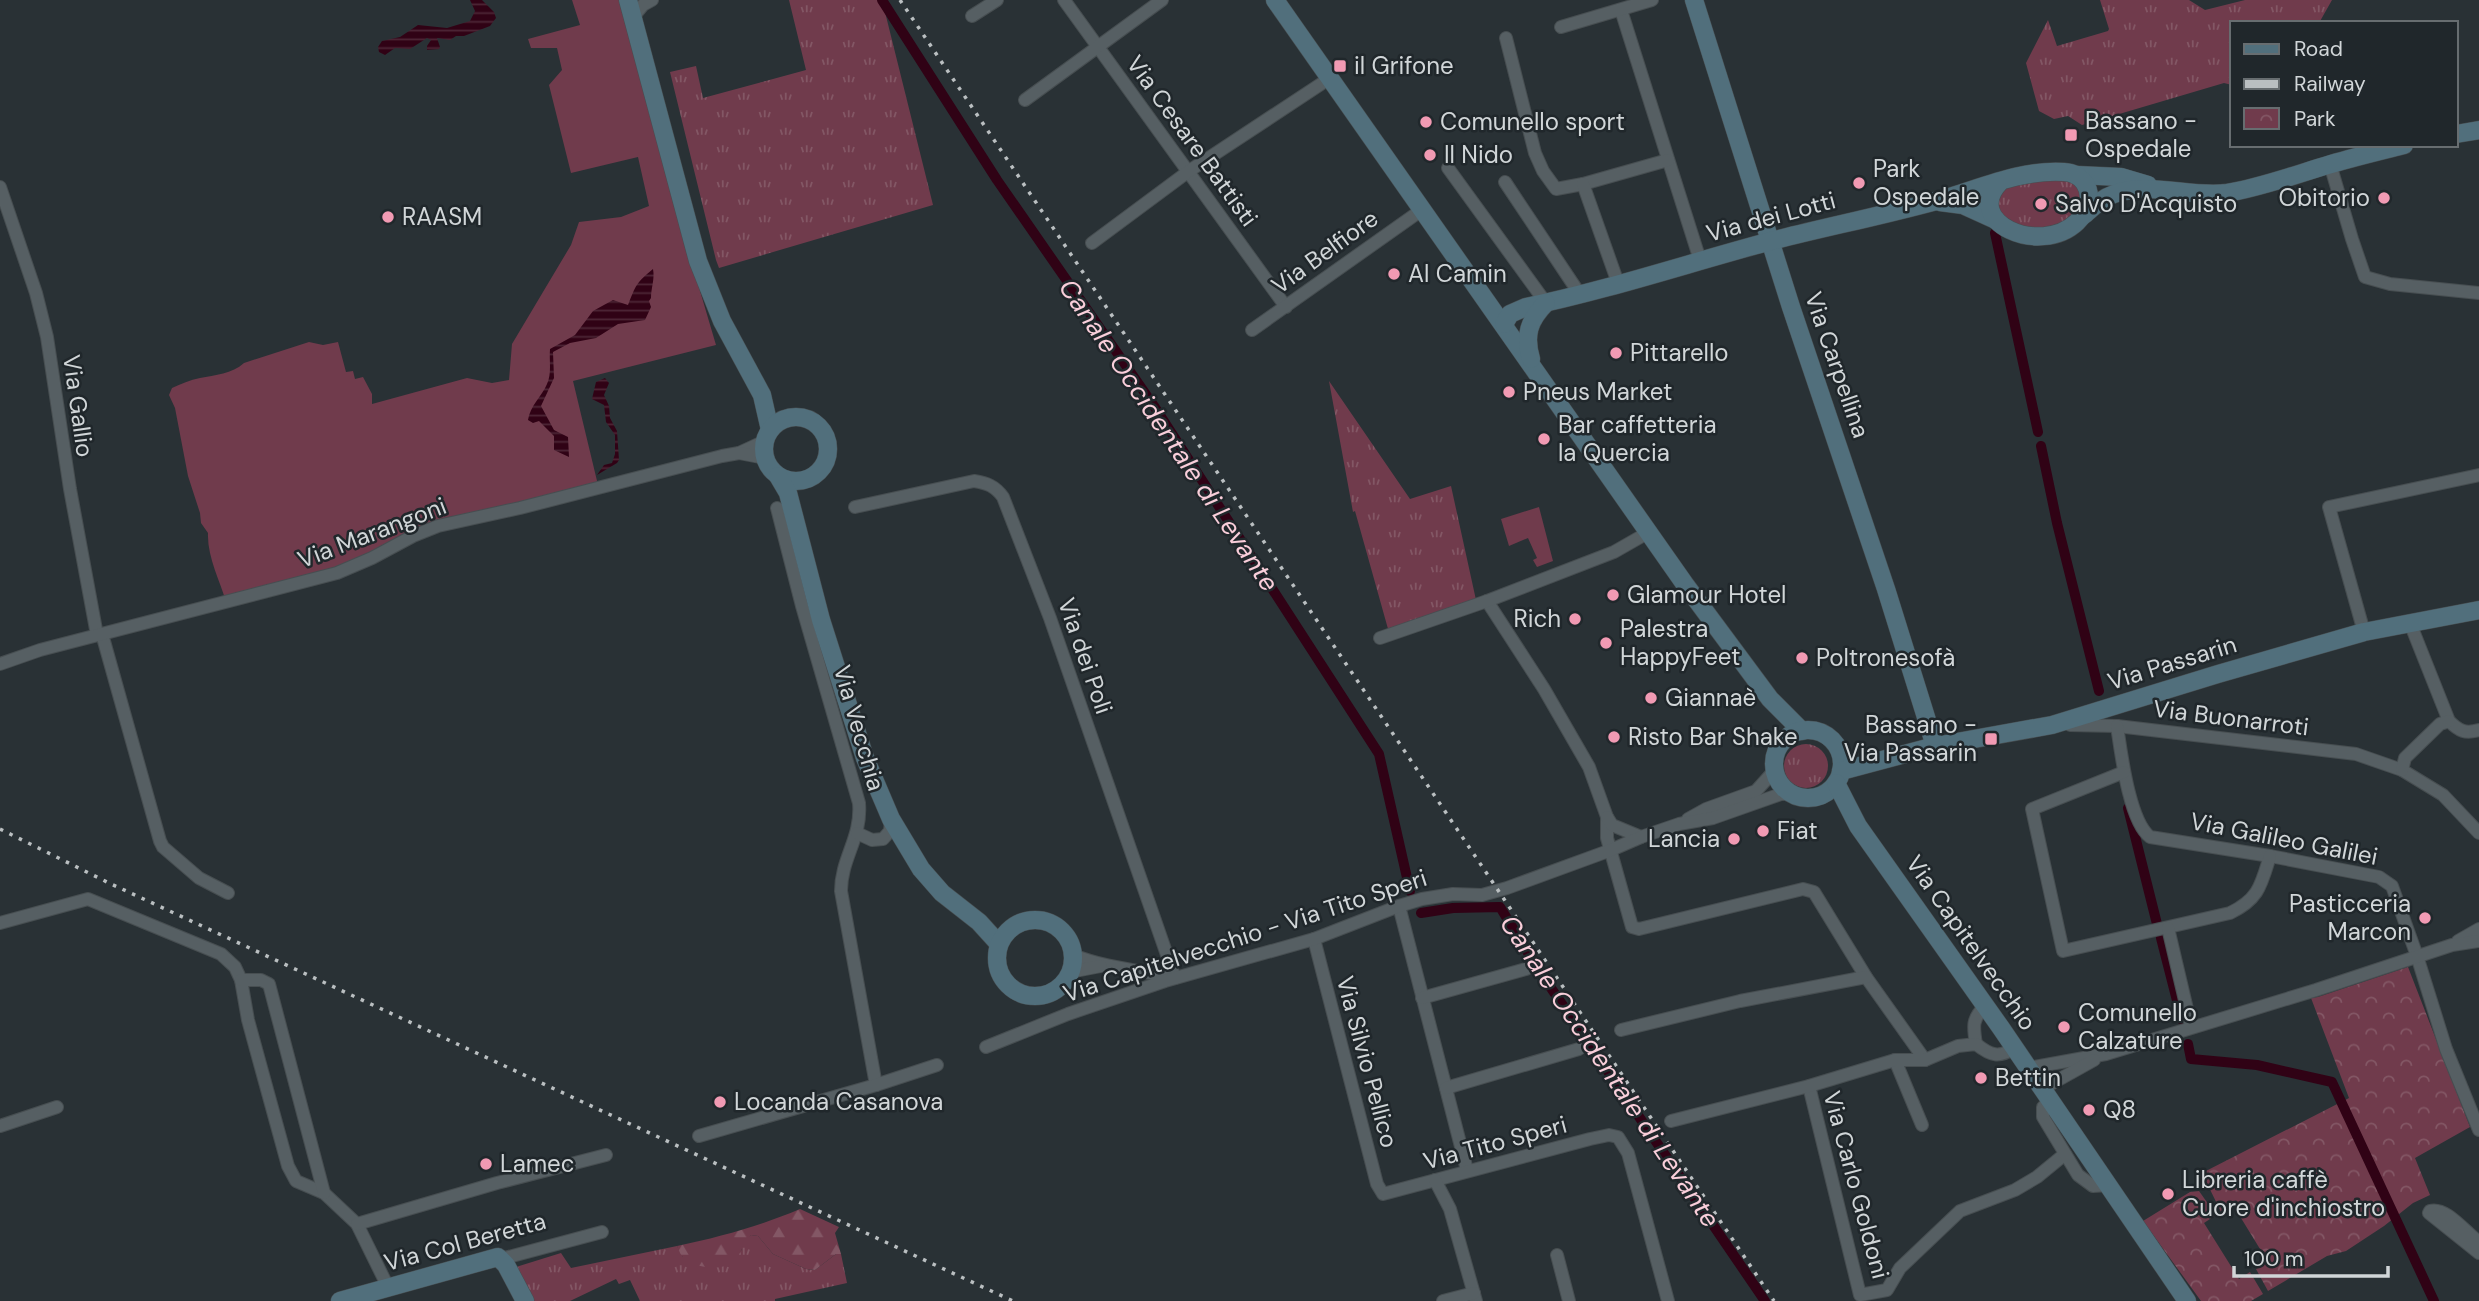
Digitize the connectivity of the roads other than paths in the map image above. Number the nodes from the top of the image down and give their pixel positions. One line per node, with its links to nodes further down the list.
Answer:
1 (652, 0): 8 (street)
2 (997, 0): 10 (street)
3 (1064, 0): 13 (street, Via Cesare Battisti)
4 (1162, 0): 13 (street)
5 (1275, 0): 14 (main road)
6 (1652, 0): 9 (street)
7 (1694, 0): 33 (main road, Via Carpellina)
8 (631, 8): 45 (main road)
9 (1621, 10): 11 (street); 19 (street)
10 (972, 16)
11 (1561, 27)
12 (1506, 38): 26 (street)
13 (1098, 47): 15 (street); 22 (street, Via Cesare Battisti)
14 (1330, 78): 22 (street); 30 (main road)
15 (1025, 100)
16 (2479, 130): 17 (main road)
17 (2458, 134)
18 (2396, 147): 20 (main road, Via dei Lotti)
19 (1668, 160): 26 (street); 35 (street)
20 (2330, 164): 28 (main road, Via dei Lotti); 38 (street)
21 (1448, 168): 41 (street)
22 (1189, 171): 34 (street); 40 (street, Via Cesare Battisti)
23 (2077, 175): 24 (main road, Via dei Lotti); 28 (main road, Via dei Lotti); 31 (main road)
24 (2001, 181): 29 (main road, Via dei Lotti); 32 (main road)
25 (1504, 182): 37 (street)
26 (1583, 184): 36 (street)
27 (0, 187): 58 (street, Via Gallio)
28 (2158, 189): 31 (main road, Via dei Lotti)
29 (1936, 201): 32 (main road, Via dei Lotti); 33 (main road, Via dei Lotti)
30 (1423, 209): 39 (main road); 40 (street, Via Belfiore)
31 (2084, 215): 32 (main road, Via dei Lotti)
32 (1996, 220)
33 (1770, 241): 35 (main road, Via dei Lotti); 69 (main road, Via Carpellina)
34 (1091, 243)
35 (1700, 260): 36 (main road, Via dei Lotti)
36 (1618, 283): 37 (main road, Via dei Lotti)
37 (1579, 293): 41 (main road, Via dei Lotti)
38 (2479, 293)
39 (1483, 296): 41 (main road, Via dei Lotti); 42 (main road)
40 (1286, 307): 43 (street, Via Belfiore)
41 (1536, 307): 42 (main road, Via dei Lotti); 44 (main road)
42 (1504, 324): 44 (main road)
43 (1252, 330)
44 (1534, 369): 53 (main road)
45 (762, 395): 46 (main road); 47 (main road)
46 (793, 417): 47 (main road); 50 (main road)
47 (766, 443): 48 (main road); 58 (street, Via Marangoni)
48 (778, 475): 50 (main road); 51 (main road)
49 (2479, 475): 57 (street)
50 (808, 478): 51 (main road)
51 (784, 505): 78 (main road); 81 (street, Via Vecchia)
52 (855, 507): 101 (street, Via dei Poli)
53 (1649, 532): 54 (street); 61 (main road)
54 (1487, 601): 59 (street); 77 (street)
55 (2479, 610): 56 (main road, Via Passarin)
56 (2410, 623): 57 (main road, Via Passarin); 62 (street)
57 (2364, 632): 63 (main road, Via Passarin)
58 (100, 635): 60 (street, Via Marangoni); 88 (street)
59 (1380, 638)
60 (0, 664)
61 (1770, 699): 66 (main road); 67 (main road)
62 (2449, 721): 65 (street); 71 (street)
63 (2052, 725): 64 (street, Via Buonarroti); 69 (main road, Via Passarin)
64 (2117, 726): 71 (street, Via Buonarroti); 73 (street, Via Galileo Galilei)
65 (2479, 730)
66 (1802, 731): 67 (main road); 68 (main road)
67 (1783, 741): 72 (main road)
68 (1837, 746): 70 (main road); 74 (main road, Via Capitelvecchio)
69 (1935, 746): 70 (main road, Via Passarin)
70 (1880, 761): 74 (main road, Via Passarin)
71 (2402, 770): 82 (street, Via Buonarroti)
72 (1774, 771): 75 (main road); 79 (street)
73 (2124, 772): 87 (street, Via Galileo Galilei); 91 (street)
74 (1839, 777): 76 (main road); 80 (main road, Via Capitelvecchio)
75 (1791, 794): 76 (main road); 79 (street)
76 (1820, 796): 80 (main road, Via Capitelvecchio)
77 (1607, 817): 83 (street); 86 (street)
78 (891, 819): 84 (street); 85 (main road)
79 (1679, 824): 83 (street, Via Capitelvecchio - Via Tito Speri)
80 (1858, 826): 104 (main road, Via Capitelvecchio)
81 (857, 833): 84 (street); 116 (street, Via Vecchia)
82 (2479, 833)
83 (1641, 837): 86 (street, Via Capitelvecchio - Via Tito Speri)
84 (883, 839): 85 (street)
85 (908, 848): 93 (main road)
86 (1611, 850): 89 (street, Via Capitelvecchio - Via Tito Speri); 100 (street)
87 (2270, 856): 91 (street); 97 (street, Via Galileo Galilei)
88 (228, 893)
89 (1399, 906): 94 (street, Via Capitelvecchio - Via Tito Speri); 103 (street)
90 (0, 923): 102 (street)
91 (2168, 928): 105 (street)
92 (2479, 929): 96 (street)
93 (1004, 937): 98 (main road); 98 (main road)
94 (1314, 939): 101 (street, Via Capitelvecchio - Via Tito Speri); 132 (street, Via Silvio Pellico)
95 (2479, 941): 96 (street)
96 (2452, 945): 97 (street)
97 (2417, 956): 105 (street); 124 (street, Via Galileo Galilei)
98 (1072, 964): 101 (street)
99 (1526, 969): 103 (street)
100 (1866, 977): 106 (street); 113 (street)
101 (1175, 978): 108 (street, Via Capitelvecchio - Via Tito Speri)
102 (241, 980): 131 (street); 131 (street)
103 (1422, 998): 118 (street)
104 (1985, 1006): 107 (street); 109 (main road, Via Capitelvecchio)
105 (2191, 1026): 111 (street)
106 (1621, 1030)
107 (1976, 1044): 109 (street); 113 (street)
108 (986, 1047)
109 (2015, 1048): 115 (main road, Via Capitelvecchio)
110 (1579, 1049): 118 (street)
111 (2106, 1054): 115 (street); 119 (street)
112 (1895, 1060): 113 (street); 117 (street); 122 (street)
113 (1925, 1060)
114 (937, 1065): 116 (street)
115 (2028, 1068): 119 (main road, Via Capitelvecchio)
116 (876, 1085): 125 (street)
117 (1808, 1086): 121 (street); 126 (street, Via Carlo Goldoni)
118 (1446, 1088): 128 (street)
119 (2046, 1095): 126 (street); 130 (main road, Via Capitelvecchio)
120 (57, 1107): 123 (street)
121 (1671, 1121)
122 (1922, 1125)
123 (0, 1126)
124 (2479, 1130)
125 (699, 1136)
126 (2066, 1154): 130 (street)
127 (606, 1155): 133 (street)
128 (1467, 1170): 129 (street, Via Tito Speri); 145 (street, Via Tito Speri)
129 (1435, 1180): 132 (street, Via Tito Speri); 140 (street)
130 (2108, 1185): 146 (main road, Via Capitelvecchio)
131 (324, 1194): 133 (street)
132 (1383, 1194)
133 (357, 1224): 139 (street)
134 (602, 1232): 138 (street, Via Col Beretta)
135 (2479, 1242): 136 (street)
136 (2479, 1253)
137 (1557, 1255): 144 (street)
138 (501, 1259): 139 (main road, Via Col Beretta); 142 (main road)
139 (388, 1287): 141 (main road, Via Col Beretta)
140 (1475, 1297): 143 (street)
141 (340, 1301)
142 (525, 1301)
143 (1443, 1301)
144 (1569, 1301)
145 (1668, 1301)
146 (2187, 1301)

